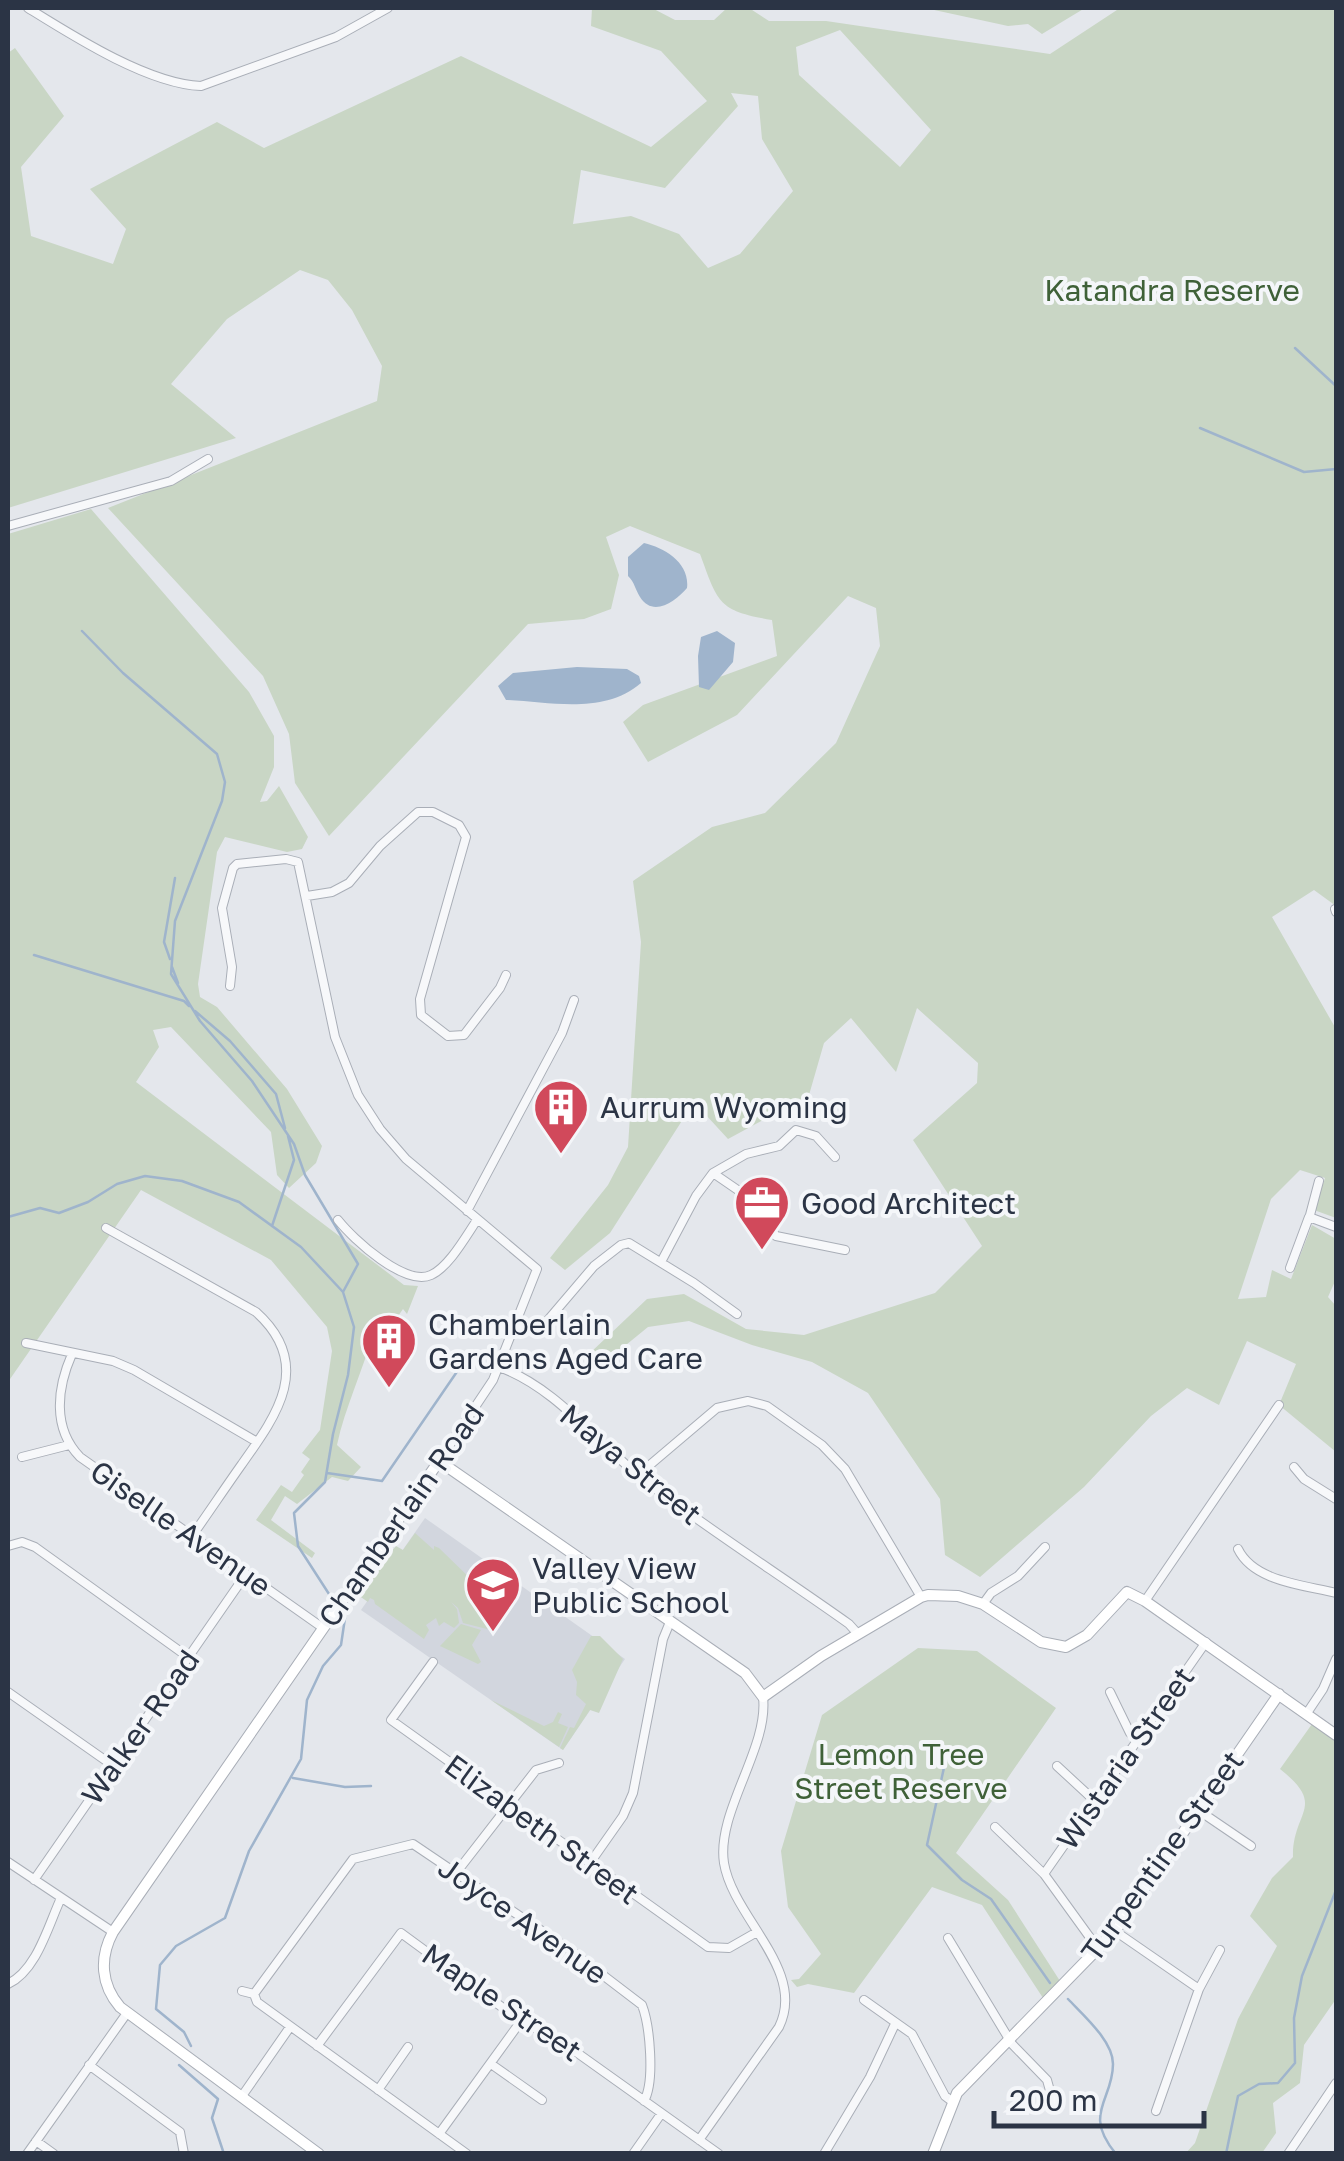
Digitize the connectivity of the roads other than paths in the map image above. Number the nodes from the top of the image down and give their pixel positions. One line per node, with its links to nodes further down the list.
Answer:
1 (28, 8): 2 (street)
2 (388, 8)
3 (208, 460): 4 (street)
4 (8, 526)
5 (307, 896): 6 (street); 7 (street, Chamberlain Road); 12 (street, Chamberlain Road)
6 (506, 975)
7 (230, 986)
8 (574, 1000): 12 (street)
9 (835, 1157): 10 (street)
10 (713, 1174): 18 (street); 19 (street)
11 (1319, 1181): 13 (street)
12 (467, 1211): 15 (street, Chamberlain Road)
13 (1310, 1215): 16 (street); 20 (street)
14 (338, 1220): 15 (street)
15 (478, 1220): 22 (street, Chamberlain Road)
16 (1336, 1227)
17 (106, 1228): 27 (street)
18 (845, 1250)
19 (662, 1262): 21 (street); 22 (street)
20 (1290, 1268)
21 (736, 1314)
22 (514, 1325): 25 (street, Chamberlain Road)
23 (26, 1343): 24 (street)
24 (72, 1354): 27 (street); 28 (street, Giselle Avenue)
25 (498, 1367): 30 (street, Chamberlain Road); 32 (street, Maya Street)
26 (1278, 1405): 41 (street)
27 (257, 1442): 34 (street)
28 (69, 1445): 29 (street); 34 (street, Giselle Avenue)
29 (22, 1458)
30 (438, 1461): 43 (street); 44 (street, Chamberlain Road)
31 (1294, 1467): 33 (street)
32 (638, 1475): 40 (street); 45 (street, Maya Street)
33 (1336, 1499)
34 (192, 1536): 38 (street, Giselle Avenue)
35 (8, 1546): 47 (street)
36 (1045, 1547): 42 (street)
37 (1238, 1549): 39 (street)
38 (246, 1574): 44 (street, Giselle Avenue); 47 (street, Walker Road)
39 (1336, 1592)
40 (921, 1597): 42 (street); 45 (street)
41 (1145, 1600): 42 (street); 46 (street)
42 (983, 1604)
43 (670, 1622): 53 (street); 66 (street)
44 (323, 1628): 72 (street, Chamberlain Road)
45 (858, 1634): 53 (street)
46 (1206, 1642): 52 (street); 56 (street, Wistaria Street)
47 (188, 1657): 58 (street, Walker Road)
48 (1336, 1660): 54 (street)
49 (433, 1662): 61 (street, Elizabeth Street)
50 (8, 1692): 58 (street)
51 (1110, 1692): 56 (street)
52 (1279, 1694): 54 (street); 62 (street, Turpentine Street)
53 (763, 1697): 73 (street)
54 (1306, 1713): 55 (street)
55 (1336, 1734)
56 (1138, 1740): 60 (street, Wistaria Street)
57 (559, 1762): 61 (street)
58 (112, 1765): 69 (street, Walker Road)
59 (1057, 1766): 60 (street)
60 (1096, 1802): 68 (street, Wistaria Street)
61 (508, 1804): 66 (street, Elizabeth Street); 67 (street)
62 (1198, 1810): 64 (street); 71 (street, Turpentine Street)
63 (995, 1827): 68 (street)
64 (1251, 1846)
65 (8, 1862): 69 (street)
66 (590, 1863): 73 (street, Elizabeth Street)
67 (456, 1873): 80 (street, Joyce Avenue); 95 (street, Joyce Avenue)
68 (1044, 1874): 75 (street)
69 (34, 1880): 70 (street)
70 (61, 1898): 72 (street); 77 (street)
71 (1115, 1931): 75 (street, Turpentine Street); 78 (street)
72 (113, 1932): 82 (street, Chamberlain Road)
73 (757, 1932): 101 (street)
74 (948, 1938): 86 (street)
75 (1098, 1950): 86 (street, Turpentine Street)
76 (1220, 1950): 78 (street)
77 (8, 1982)
78 (1199, 1989): 98 (street)
79 (242, 1992): 80 (street)
80 (254, 1994): 85 (street)
81 (864, 2000): 84 (street)
82 (126, 2012): 90 (street); 93 (street)
83 (521, 2021): 87 (street, Maple Street); 89 (street); 95 (street, Maple Street)
84 (895, 2024): 96 (street); 110 (street)
85 (290, 2027): 87 (street); 93 (street)
86 (1010, 2040): 96 (street, Turpentine Street); 97 (street)
87 (317, 2046): 92 (street)
88 (408, 2047): 92 (street)
89 (491, 2064): 94 (street); 100 (street)
90 (89, 2065): 102 (street); 105 (street)
91 (1336, 2083): 112 (street)
92 (378, 2090): 100 (street)
93 (242, 2096): 106 (street)
94 (542, 2100)
95 (644, 2101): 99 (street, Maple Street)
96 (953, 2102): 111 (street, Turpentine Street)
97 (1054, 2106)
98 (1156, 2111)
99 (661, 2114): 101 (street, Maple Street); 108 (street)
100 (439, 2134): 107 (street)
101 (699, 2140): 109 (street, Maple Street)
102 (36, 2141): 103 (street); 104 (street)
103 (28, 2154)
104 (54, 2154)
105 (184, 2154)
106 (318, 2154)
107 (467, 2154)
108 (633, 2154)
109 (719, 2154)
110 (824, 2154)
111 (933, 2154)
112 (1288, 2154)

